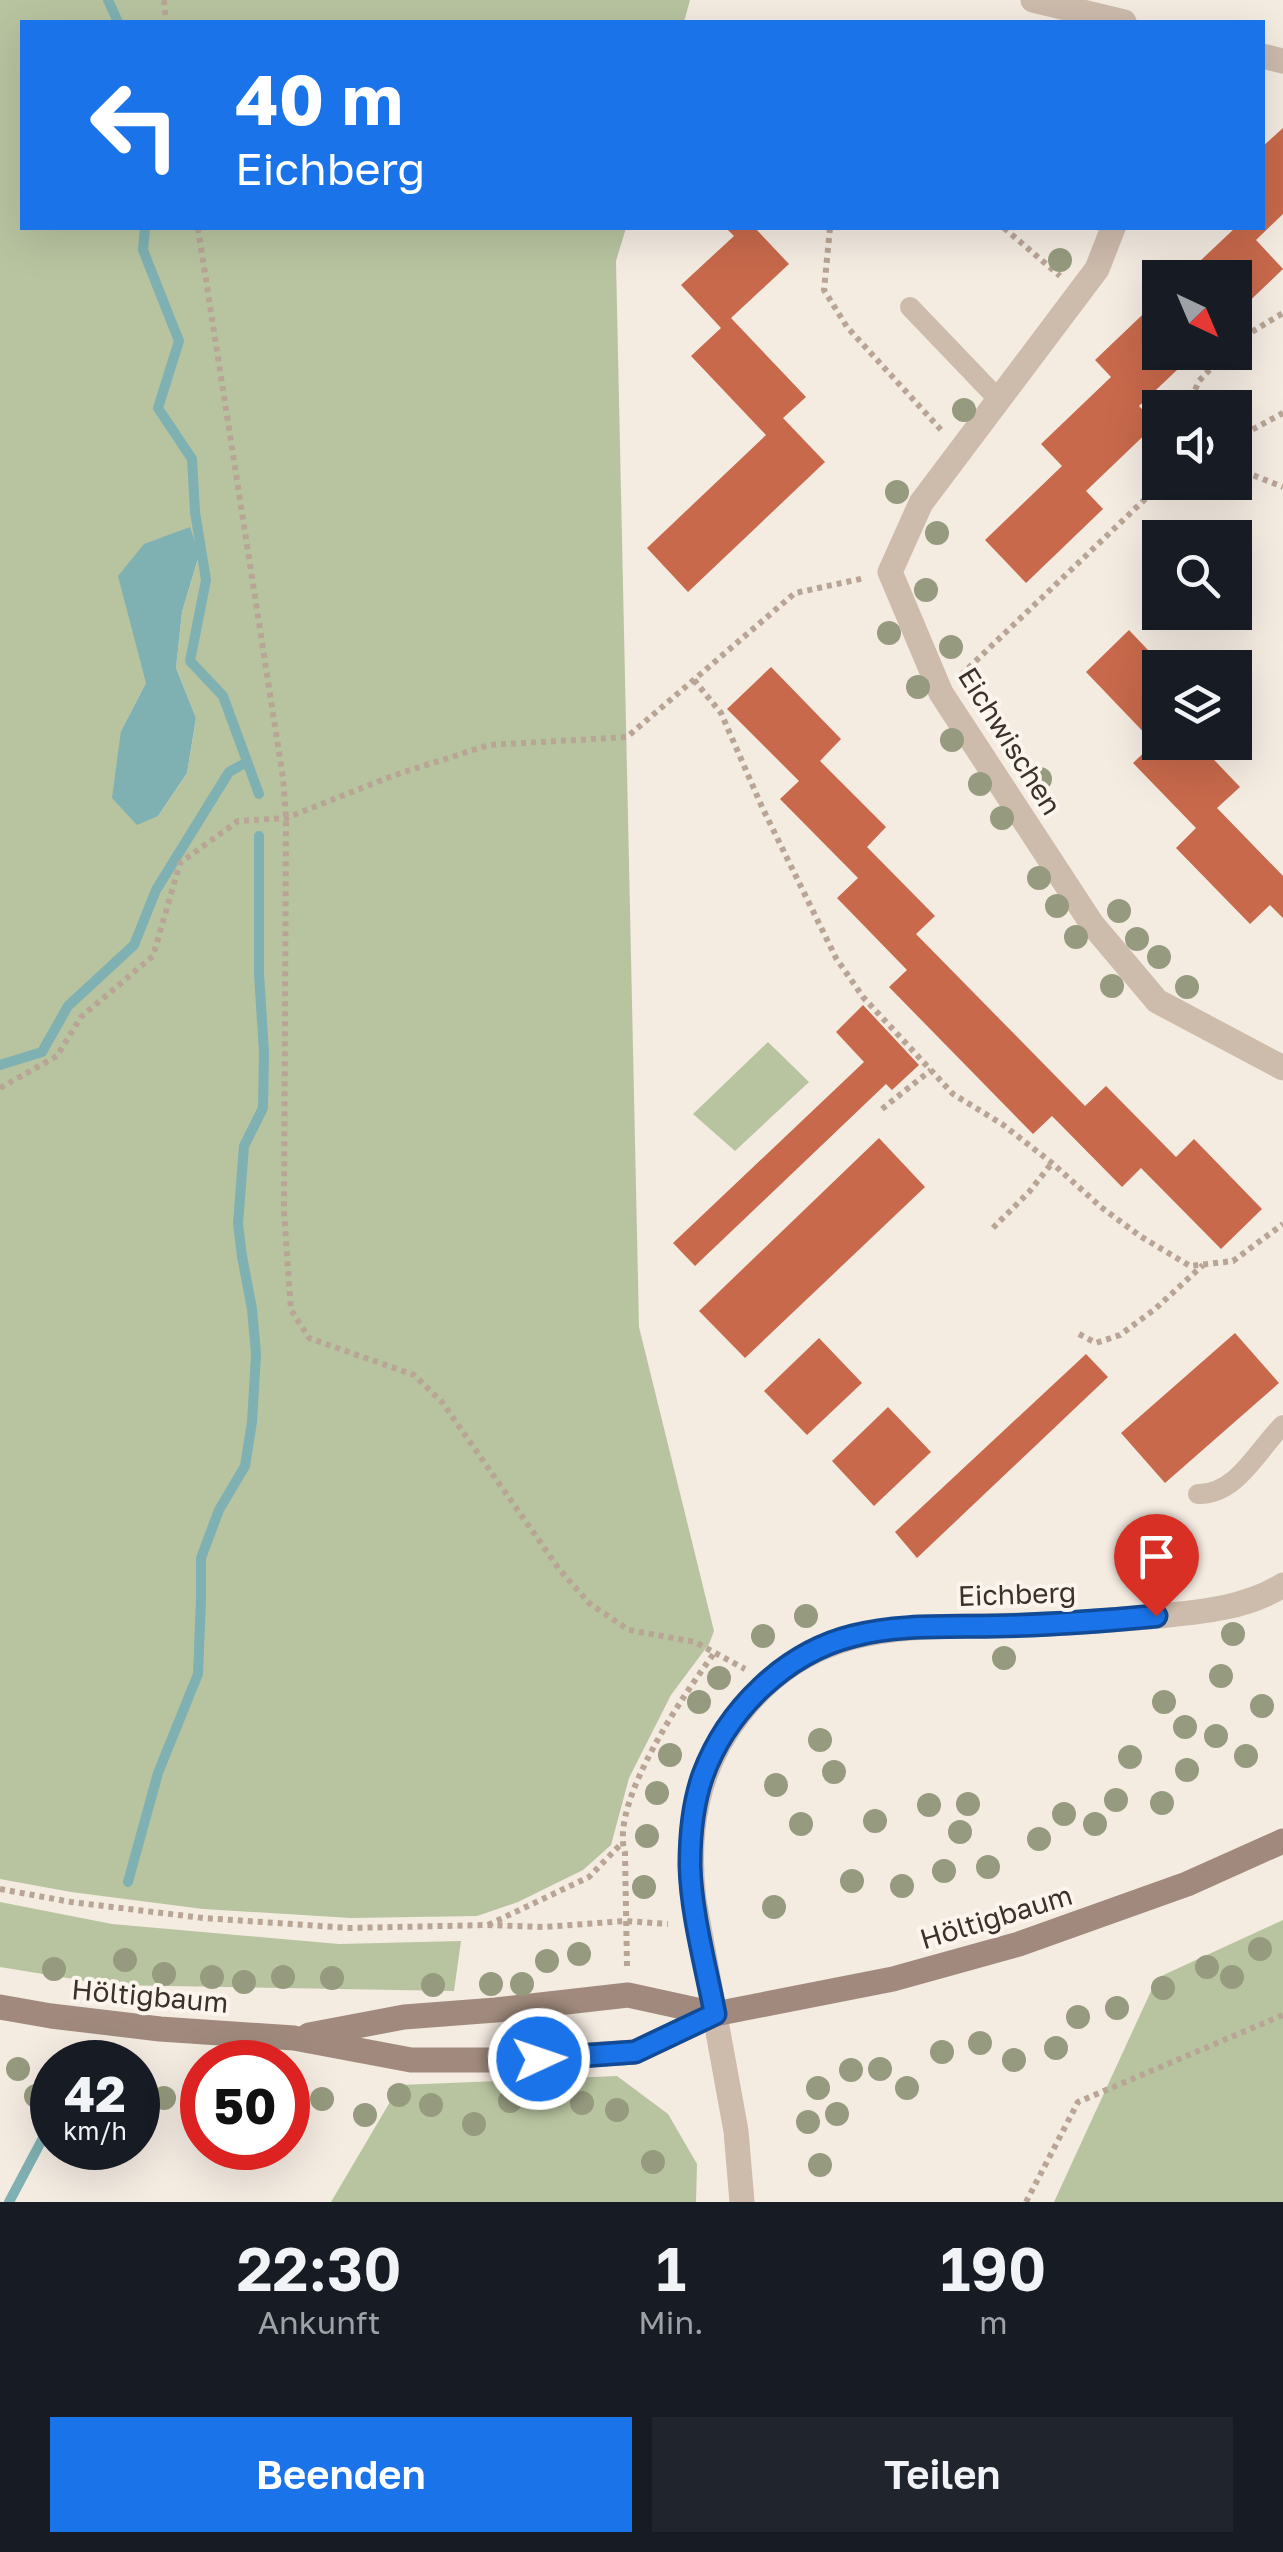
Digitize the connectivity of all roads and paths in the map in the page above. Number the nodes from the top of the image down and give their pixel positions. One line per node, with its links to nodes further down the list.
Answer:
1 (1032, 0): 2 (street)
2 (1116, 20)
3 (198, 230): 21 (path)
4 (830, 230): 14 (path)
5 (1006, 230): 7 (path)
6 (1112, 230): 7 (street)
7 (1080, 293): 11 (street)
8 (910, 307): 11 (lane)
9 (1283, 314): 10 (path)
10 (1252, 332)
11 (999, 400): 14 (street)
12 (1283, 413): 13 (path)
13 (1252, 430)
14 (960, 451): 18 (street)
15 (1252, 474): 16 (path)
16 (1283, 486)
17 (1144, 500): 20 (path)
18 (890, 572): 19 (path); 20 (street, Eichwischen)
19 (694, 680): 21 (path); 23 (path)
20 (941, 694): 22 (street, Eichwischen)
21 (286, 818): 24 (path); 35 (path)
22 (1283, 1068)
23 (931, 1070): 25 (path); 26 (path)
24 (0, 1088)
25 (882, 1109)
26 (1052, 1164): 28 (path); 29 (path)
27 (1283, 1224): 29 (path)
28 (993, 1228)
29 (1204, 1264): 30 (path)
30 (1079, 1334)
31 (1283, 1425): 32 (lane)
32 (1198, 1494)
33 (1283, 1585): 39 (street, Eichberg)
34 (1283, 1841): 42 (main road, Höltigbaum)
35 (622, 1843): 37 (path); 38 (path)
36 (0, 1889): 38 (path)
37 (626, 1921): 38 (path); 39 (path); 40 (path)
38 (488, 1925)
39 (699, 1928): 42 (street, Eichberg)
40 (628, 1995): 42 (main road, Höltigbaum); 44 (main road, Höltigbaum)
41 (0, 2007): 44 (main road, Höltigbaum)
42 (715, 2014): 44 (main road, Höltigbaum); 45 (street, Eichberg)
43 (1283, 2015): 46 (path)
44 (294, 2038)
45 (742, 2202)
46 (1026, 2202)

